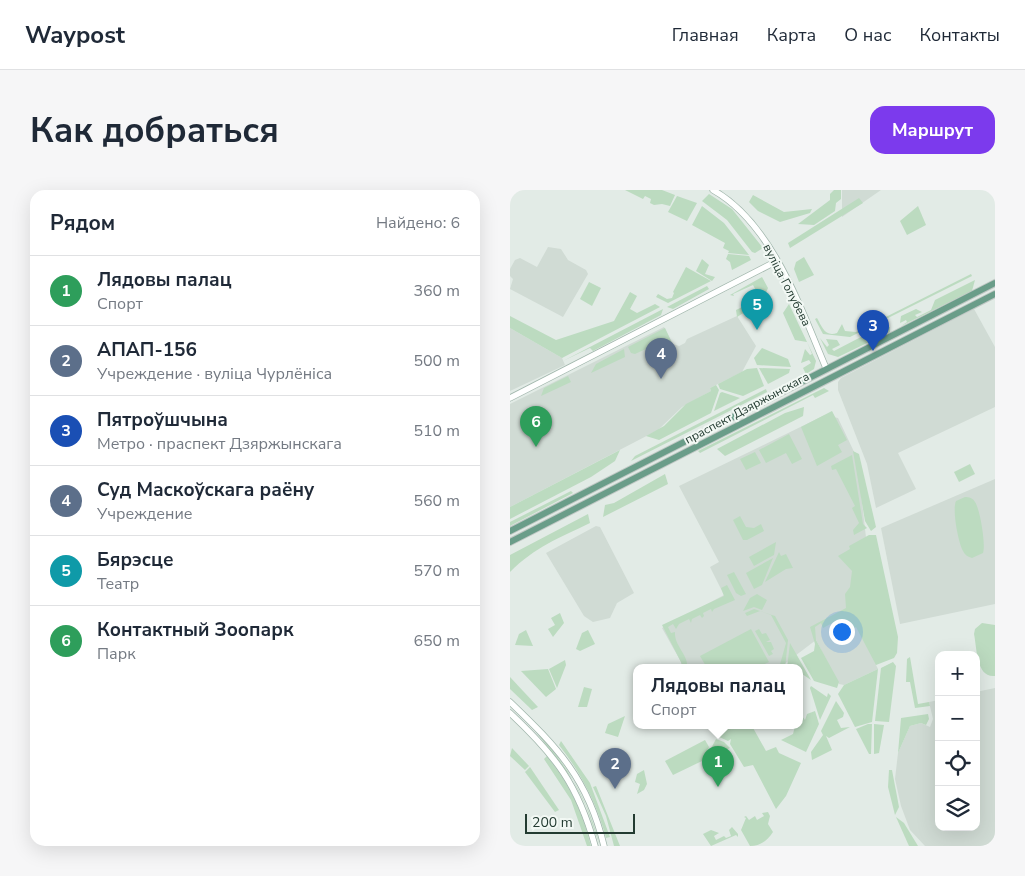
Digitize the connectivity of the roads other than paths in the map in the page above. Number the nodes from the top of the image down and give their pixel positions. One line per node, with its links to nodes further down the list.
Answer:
1 (713, 190): 2 (main road, вуліца Голубева)
2 (777, 261): 5 (main road, вуліца Голубева); 7 (main road)
3 (995, 283): 5 (main road, праспект Дзяржынскага)
4 (995, 294): 6 (main road, праспект Дзяржынскага)
5 (826, 368): 6 (main road); 8 (main road, праспект Дзяржынскага)
6 (830, 378): 9 (main road, праспект Дзяржынскага)
7 (510, 398)
8 (584, 493): 9 (main road); 10 (main road, праспект Дзяржынскага)
9 (589, 502): 11 (main road, праспект Дзяржынскага)
10 (510, 530)
11 (510, 542)
12 (510, 702): 15 (main road)
13 (510, 713): 14 (main road)
14 (596, 846)
15 (604, 846)

